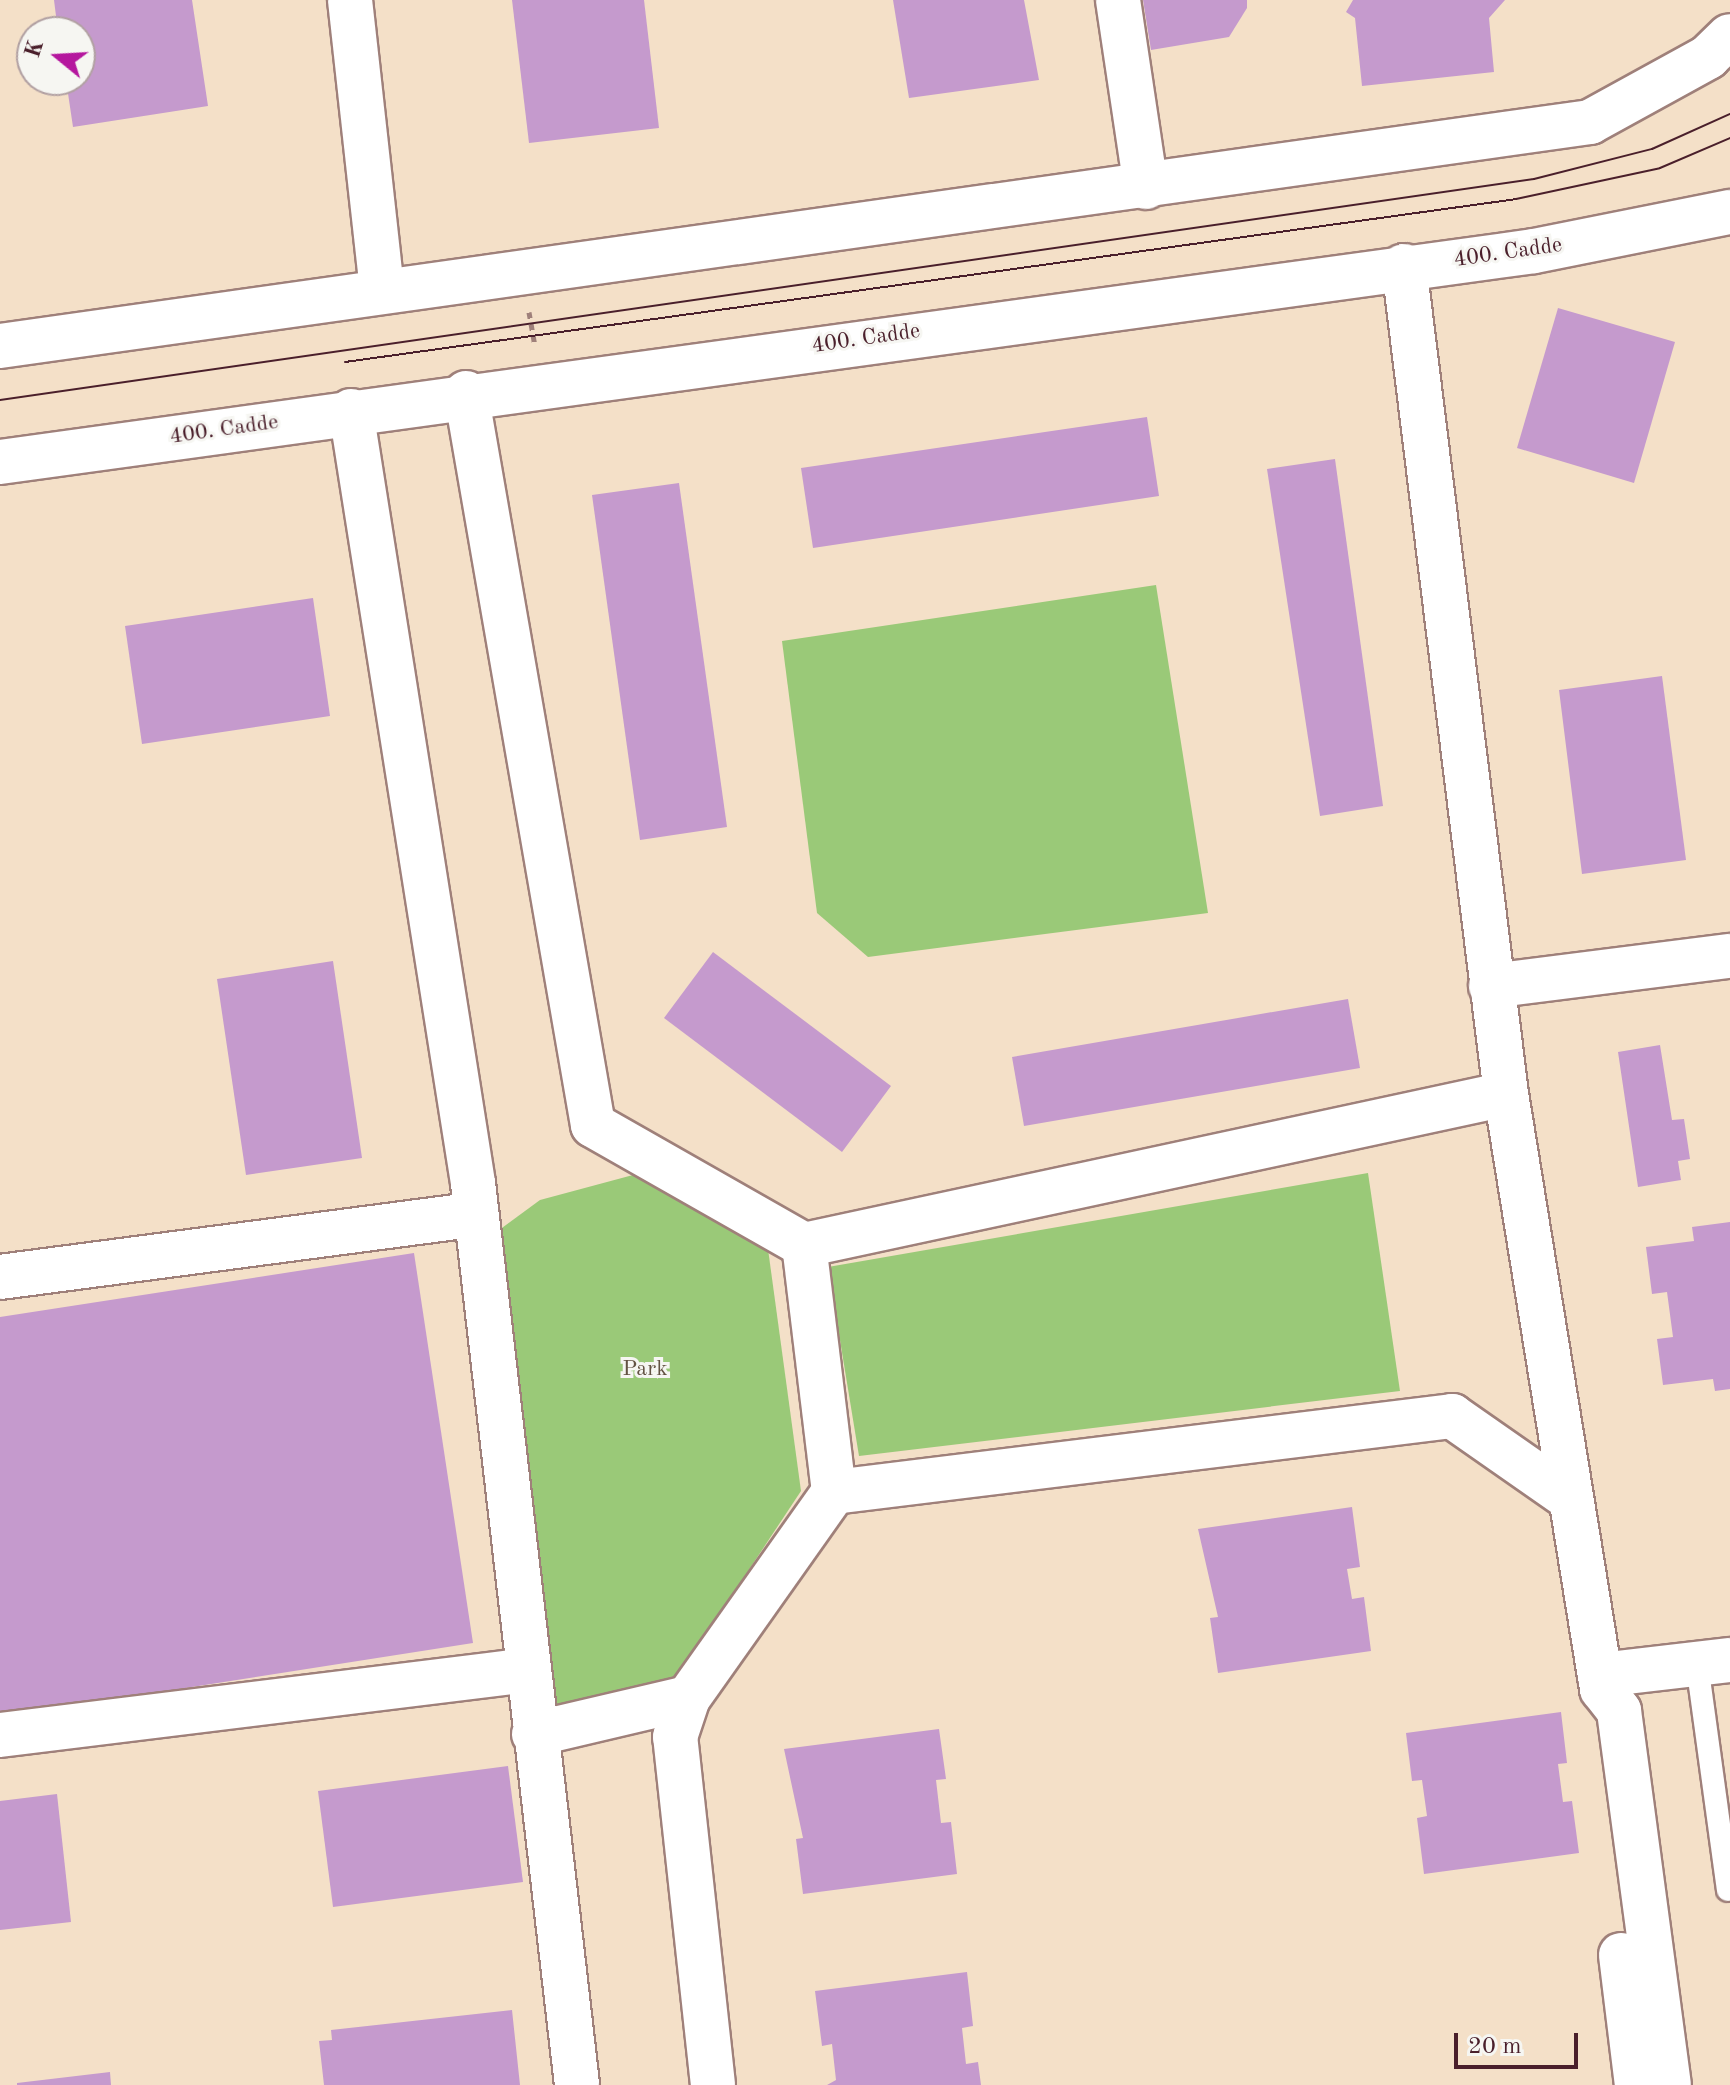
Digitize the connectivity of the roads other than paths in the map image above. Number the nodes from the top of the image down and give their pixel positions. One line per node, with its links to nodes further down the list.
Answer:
1 (350, 0): 9 (street)
2 (1118, 0): 4 (street)
3 (1730, 36): 4 (street)
4 (1146, 187): 9 (street)
5 (1730, 212): 6 (street, 400. Cadde)
6 (1667, 230): 7 (street); 8 (street, 400. Cadde)
7 (1730, 239)
8 (1404, 266): 11 (street, 400. Cadde); 15 (street)
9 (382, 290): 10 (street)
10 (0, 346)
11 (466, 393): 12 (street, 400. Cadde); 18 (street)
12 (351, 411): 13 (street, 400. Cadde); 17 (street)
13 (0, 462)
14 (1730, 956): 15 (street)
15 (1491, 986): 16 (street)
16 (1506, 1094): 18 (street); 21 (street)
17 (476, 1214): 19 (street); 23 (street)
18 (804, 1245): 20 (street)
19 (0, 1277)
20 (834, 1492): 21 (street); 25 (street)
21 (1571, 1499): 24 (street)
22 (1714, 1662): 24 (street); 28 (lane)
23 (529, 1670): 26 (street); 27 (street)
24 (1601, 1682): 31 (street); 32 (street)
25 (688, 1698): 26 (street); 30 (street)
26 (534, 1734): 29 (street)
27 (0, 1735)
28 (1728, 1890)
29 (577, 2085)
30 (713, 2085)
31 (1637, 2085)
32 (1669, 2085)

